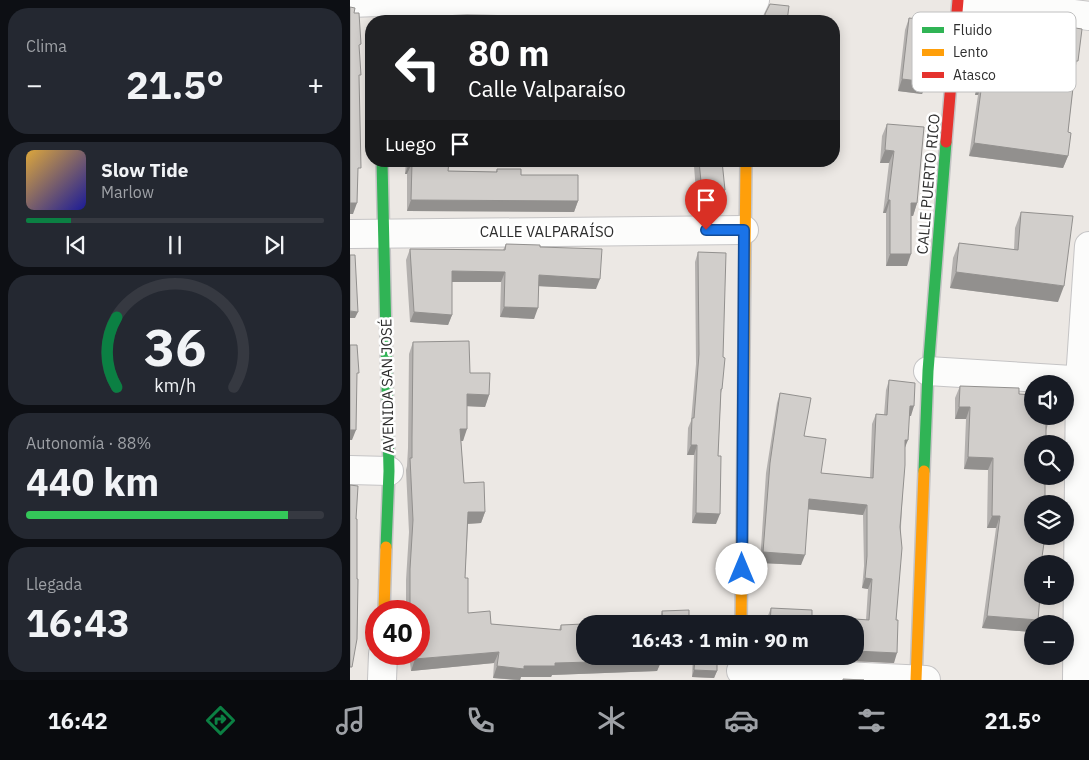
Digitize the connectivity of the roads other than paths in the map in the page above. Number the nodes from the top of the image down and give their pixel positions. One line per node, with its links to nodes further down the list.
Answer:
1 (970, 0): 5 (street)
2 (350, 3): 3 (street)
3 (379, 8): 4 (street)
4 (751, 11)
5 (1059, 12)
6 (1076, 14): 7 (street)
7 (1089, 16)
8 (951, 92): 15 (street, CALLE PUERTO RICO)
9 (382, 167): 12 (street, AVENIDA SAN JOSÉ)
10 (746, 167): 11 (street)
11 (744, 230): 12 (street, CALLE VALPARAÍSO); 20 (street)
12 (383, 233): 13 (street, CALLE VALPARAÍSO); 18 (street, AVENIDA SAN JOSÉ)
13 (350, 234)
14 (1089, 246): 16 (street)
15 (928, 371): 16 (street); 24 (street, CALLE PUERTO RICO)
16 (1084, 380): 25 (street)
17 (350, 470): 18 (street)
18 (389, 471): 19 (street, AVENIDA SAN JOSÉ)
19 (384, 600)
20 (741, 615)
21 (383, 665): 23 (street)
22 (741, 669): 24 (street)
23 (382, 680)
24 (919, 680)
25 (1077, 680)

